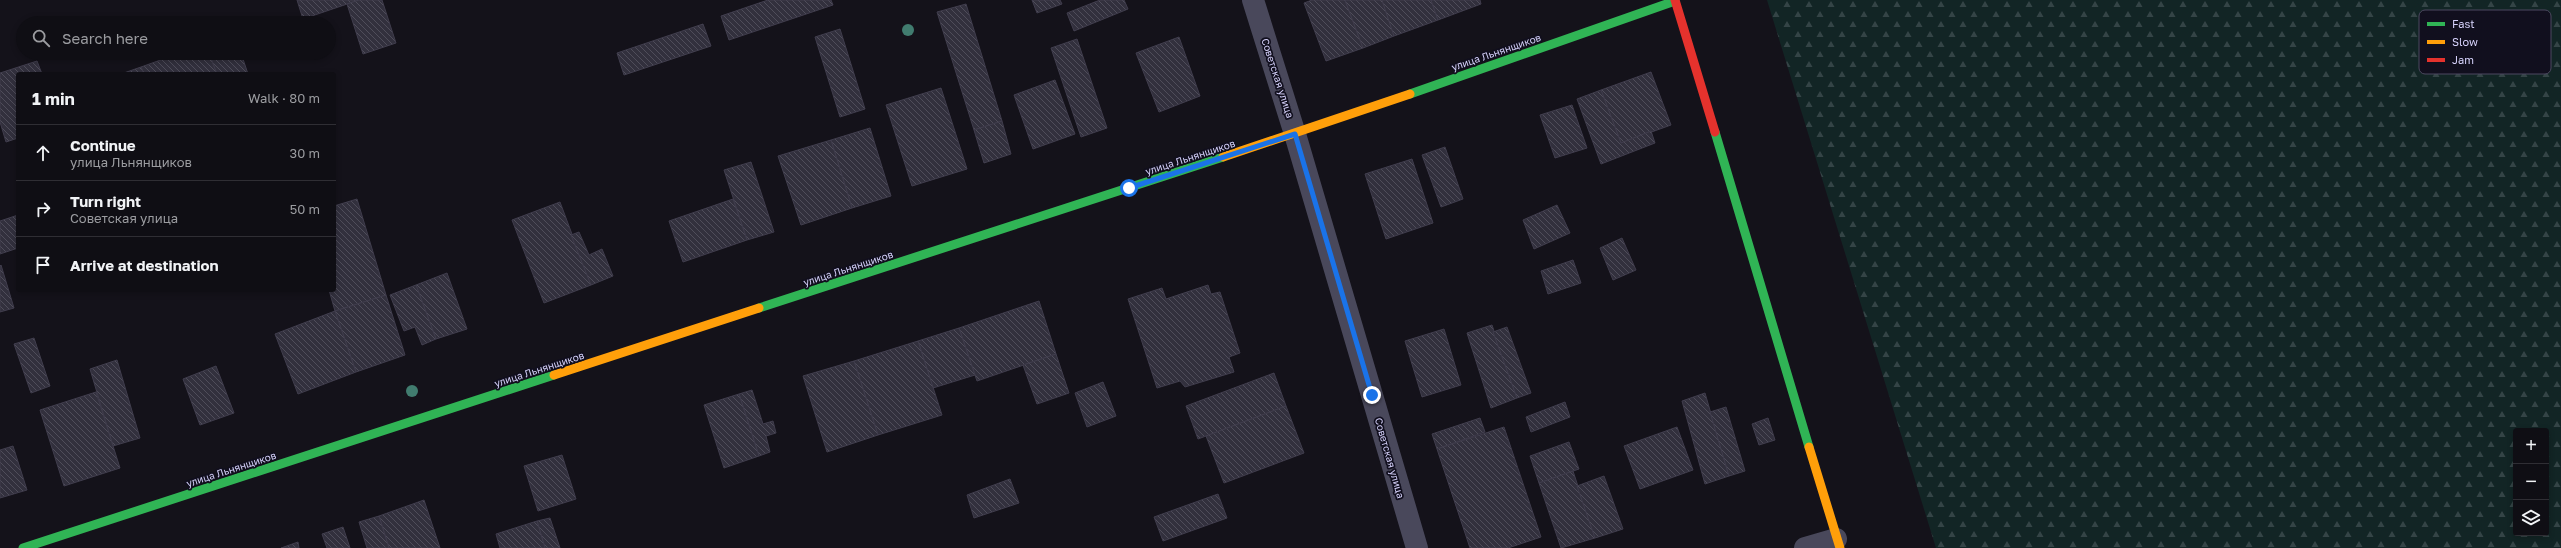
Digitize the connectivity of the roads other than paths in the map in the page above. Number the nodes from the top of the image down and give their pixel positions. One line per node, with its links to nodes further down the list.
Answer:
1 (1253, 0): 3 (street, Советская улица)
2 (1675, 0): 3 (street, улица Льнянщиков); 4 (street)
3 (1295, 134): 5 (street, улица Льнянщиков); 6 (street, Советская улица)
4 (1838, 543): 7 (street)
5 (24, 548)
6 (1416, 548)
7 (1805, 548)

